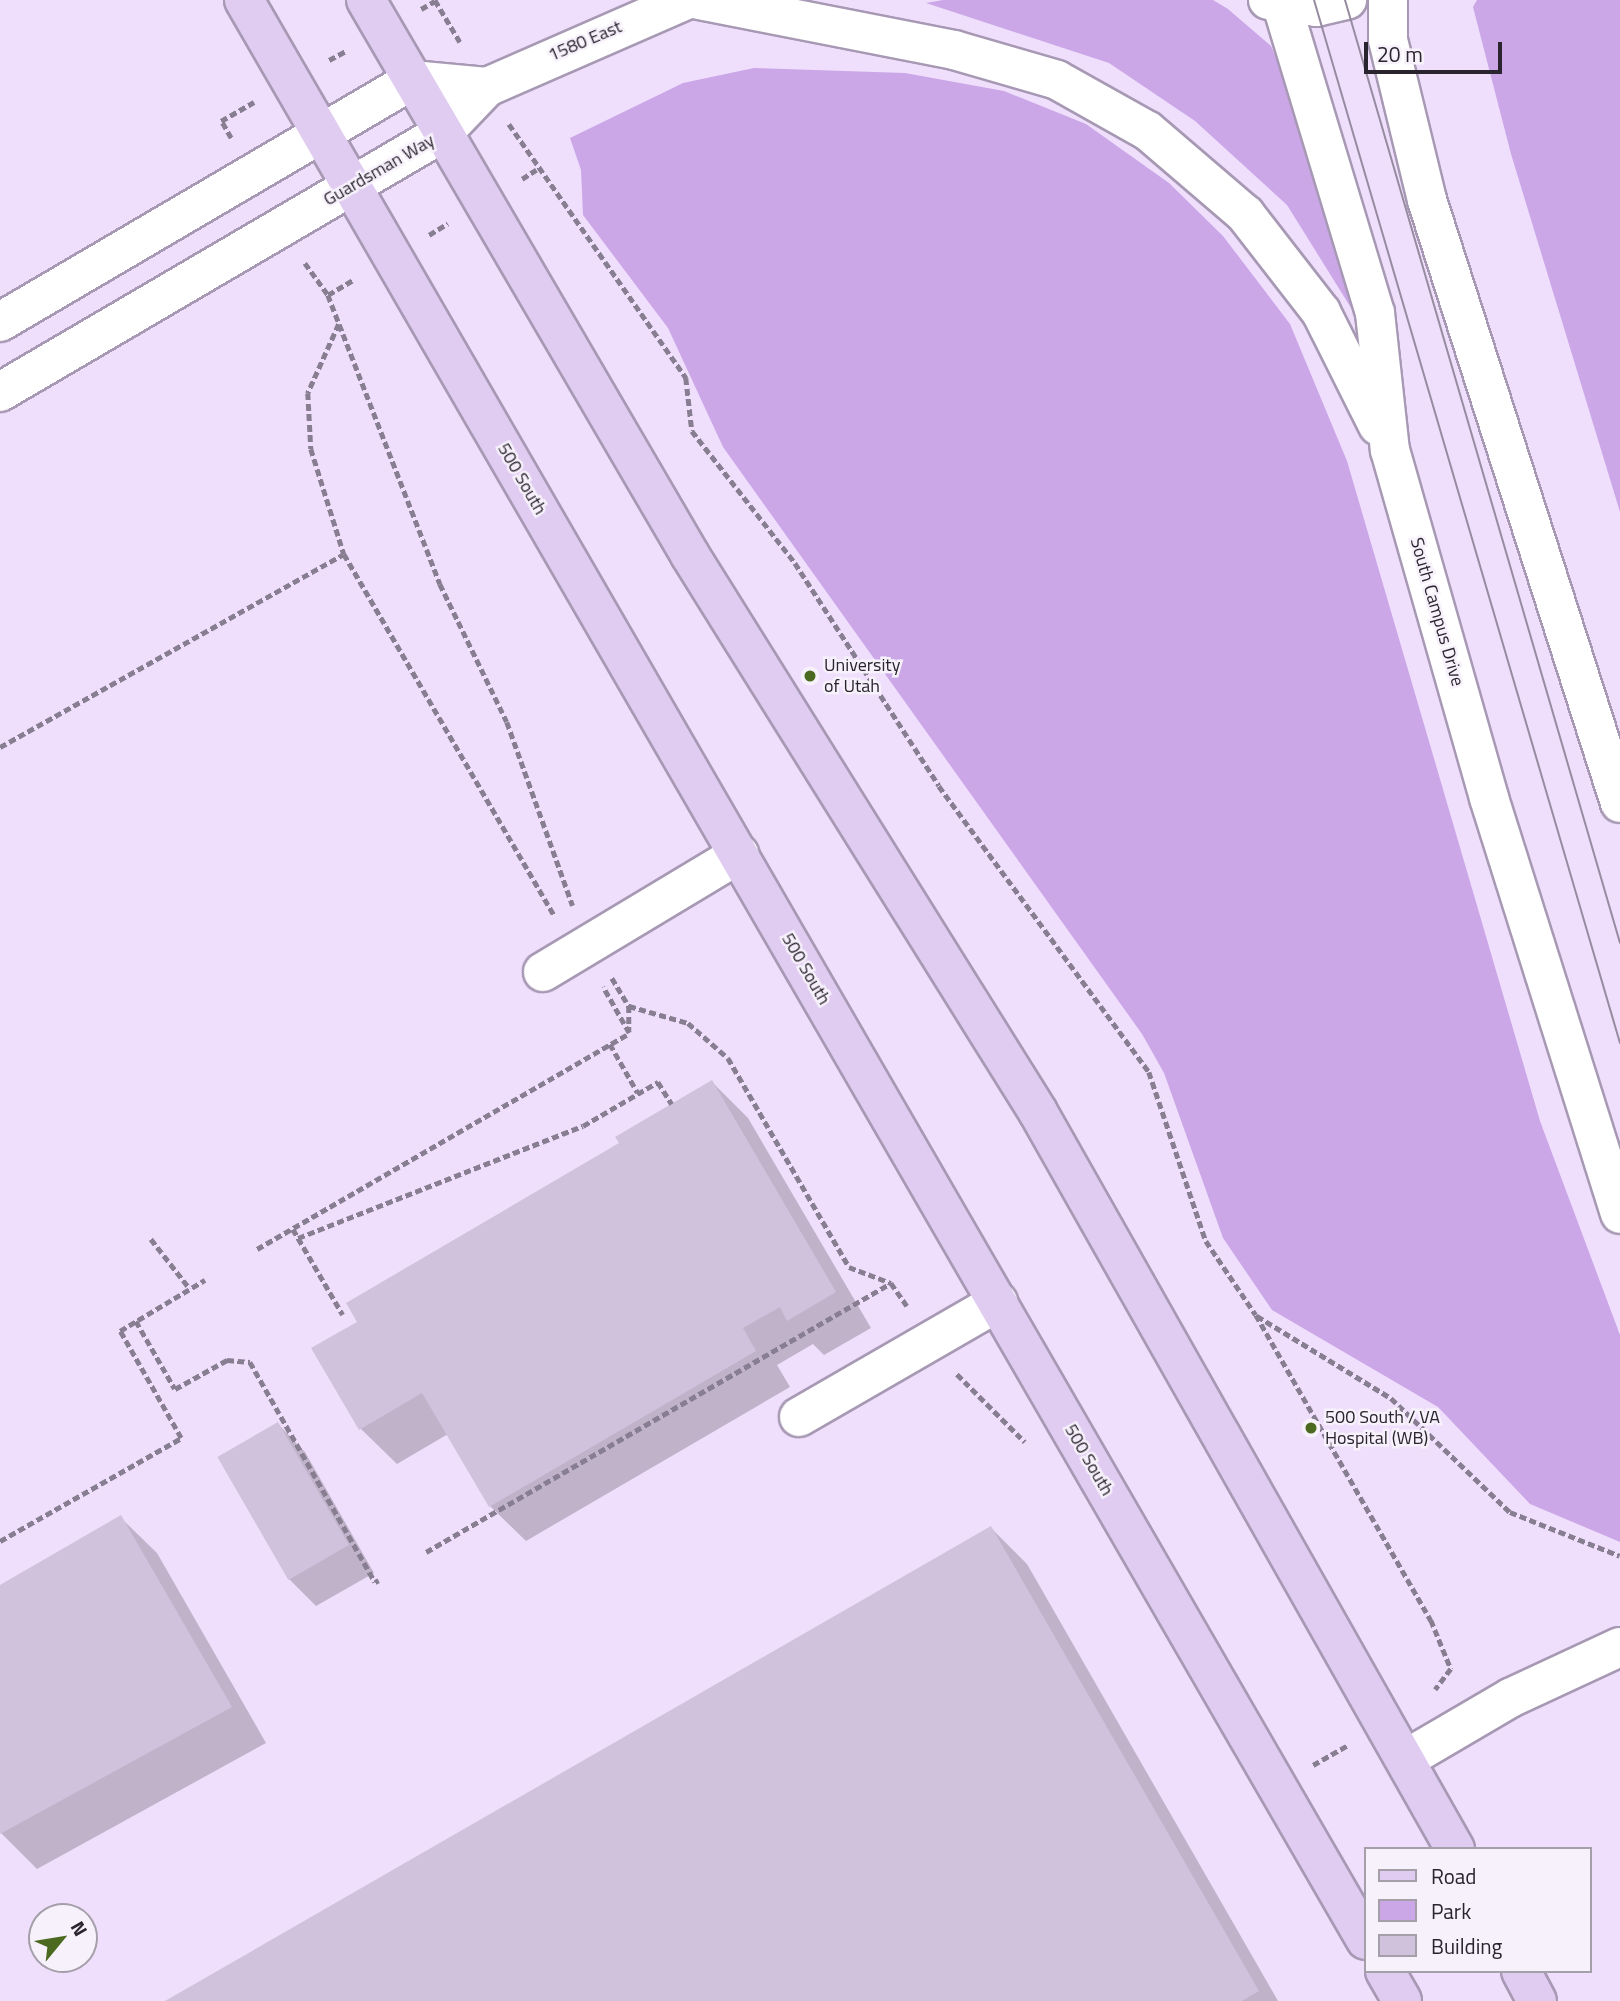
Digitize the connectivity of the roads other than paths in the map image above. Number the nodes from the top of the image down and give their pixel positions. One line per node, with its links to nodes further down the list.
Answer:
1 (244, 0): 11 (main road, 500 South)
2 (366, 0): 8 (main road)
3 (686, 0): 9 (street, 1580 East)
4 (699, 0): 15 (street)
5 (1347, 0): 7 (street)
6 (1388, 0): 16 (street)
7 (1275, 3): 15 (street, South Campus Drive)
8 (412, 80): 9 (street); 10 (main road); 11 (street)
9 (487, 87): 10 (street, Guardsman Way)
10 (444, 132): 12 (street, Guardsman Way); 24 (main road)
11 (322, 133): 12 (main road, 500 South); 13 (street)
12 (353, 185): 14 (street, Guardsman Way); 18 (main road, 500 South)
13 (0, 322)
14 (0, 391)
15 (1390, 450): 20 (street, South Campus Drive)
16 (1612, 742): 17 (street)
17 (1620, 803)
18 (739, 854): 19 (street); 21 (main road, 500 South)
19 (543, 972)
20 (1620, 1214)
21 (998, 1302): 22 (street); 26 (main road, 500 South)
22 (799, 1417)
23 (1620, 1647): 24 (street)
24 (1406, 1759): 25 (main road)
25 (1454, 1847)
26 (1364, 1937)
27 (1386, 1973): 29 (main road)
28 (1522, 1973): 30 (main road)
29 (1402, 2001)
30 (1537, 2001)

